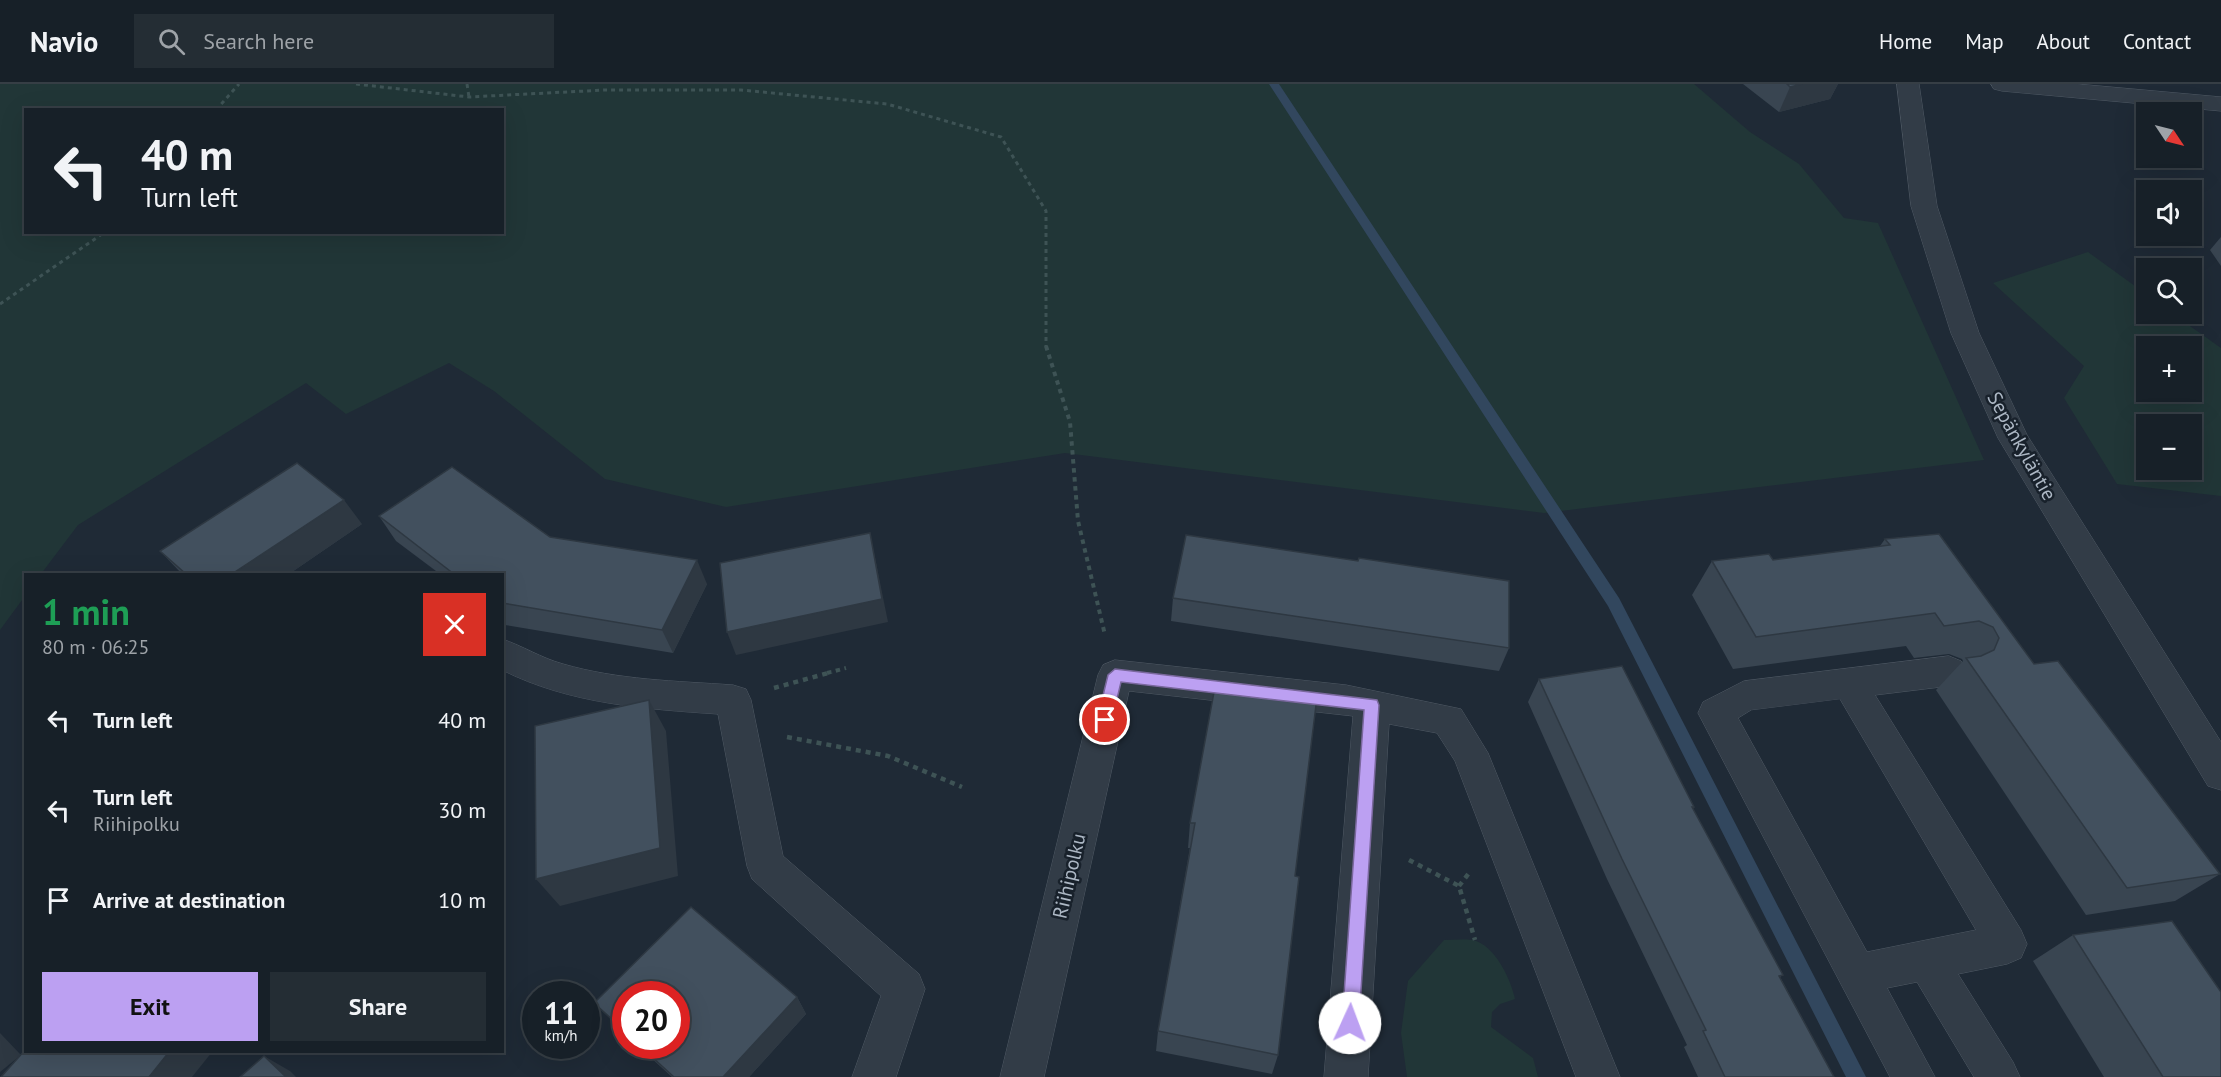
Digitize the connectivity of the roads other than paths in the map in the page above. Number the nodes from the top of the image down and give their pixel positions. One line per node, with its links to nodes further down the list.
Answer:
1 (1908, 84): 8 (street, Sepänkyläntie)
2 (2002, 84): 3 (street)
3 (2221, 104)
4 (504, 654): 11 (street)
5 (1949, 671): 6 (street)
6 (1850, 684): 9 (street); 10 (street)
7 (1372, 705): 12 (street, Riihipolku); 13 (street); 14 (street)
8 (2221, 774)
9 (1927, 961): 10 (street); 16 (street)
10 (1857, 974): 15 (street)
11 (874, 1077)
12 (1022, 1077)
13 (1346, 1077)
14 (1598, 1077)
15 (1913, 1077)
16 (1998, 1077)

